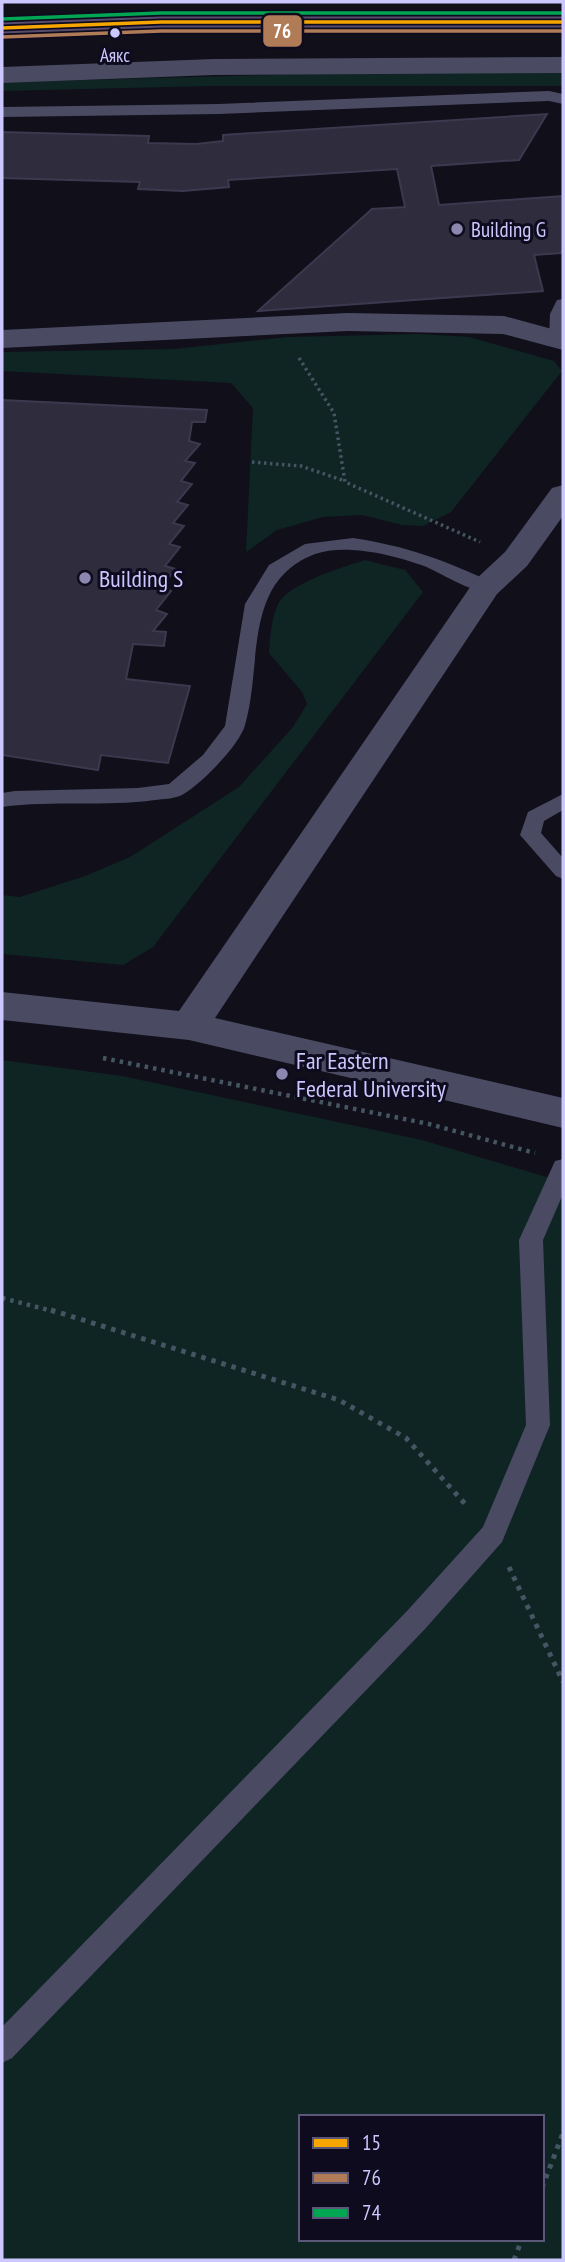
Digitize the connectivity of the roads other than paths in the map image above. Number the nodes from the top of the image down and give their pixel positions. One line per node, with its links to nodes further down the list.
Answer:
1 (288, 12): 2 (main road); 3 (main road)
2 (563, 22)
3 (2, 28)
4 (563, 65): 5 (street)
5 (2, 75)
6 (563, 99): 7 (lane)
7 (2, 112)
8 (563, 303): 10 (lane)
9 (2, 339): 10 (street)
10 (560, 340)
11 (563, 495): 12 (street)
12 (486, 587): 13 (lane); 17 (street)
13 (2, 800)
14 (563, 802): 15 (lane)
15 (563, 871)
16 (2, 1006): 17 (street)
17 (189, 1026): 18 (street)
18 (563, 1113)
19 (563, 1168): 20 (lane)
20 (2, 2048)

